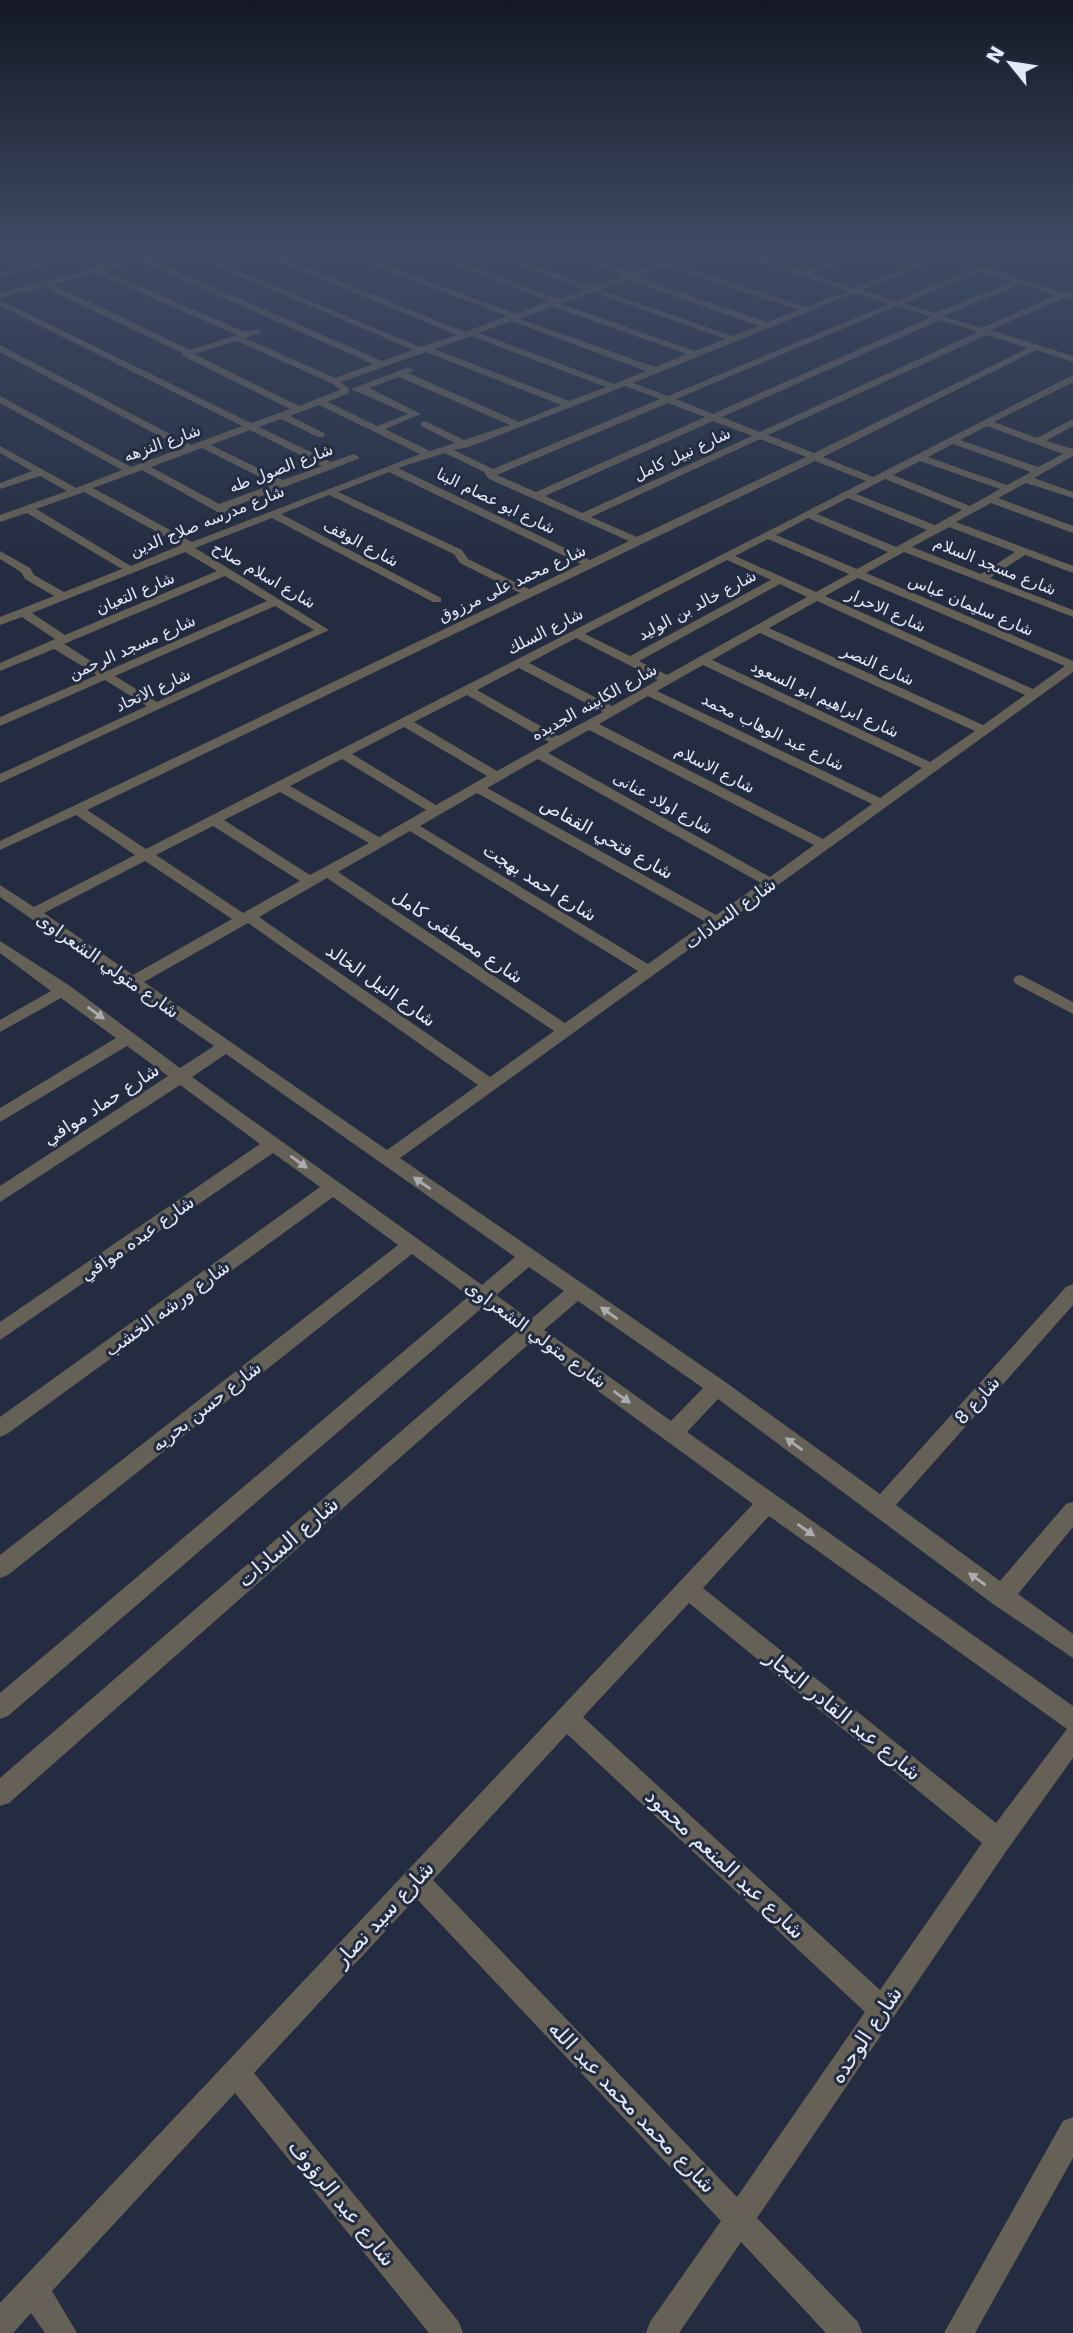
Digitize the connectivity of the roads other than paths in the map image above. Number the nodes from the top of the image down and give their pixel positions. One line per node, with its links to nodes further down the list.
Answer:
1 (21, 359): 44 (street)
2 (113, 359): 36 (street)
3 (196, 359): 29 (street)
4 (286, 359): 20 (street)
5 (368, 359): 15 (street)
6 (394, 359): 15 (street)
7 (448, 359): 28 (street)
8 (537, 359): 23 (street)
9 (624, 359): 17 (street)
10 (684, 359): 17 (street, شارع مدرسه صلاح الدين)
11 (763, 359): 26 (street)
12 (844, 359): 31 (street)
13 (924, 359): 39 (street, شارع نبيل كامل)
14 (1012, 359): 50 (street, شارع محمد على مرزوق)
15 (380, 364): 20 (street)
16 (410, 369): 18 (street, شارع النزهه)
17 (656, 371): 21 (street, شارع مدرسه صلاح الدين)
18 (399, 373): 22 (street, شارع النزهه); 35 (street)
19 (1073, 378): 33 (street, شارع السلك)
20 (336, 382): 24 (street)
21 (626, 383): 23 (street, شارع مدرسه صلاح الدين); 26 (street)
22 (360, 387): 24 (street, شارع النزهه); 37 (street)
23 (615, 387): 28 (street, شارع مدرسه صلاح الدين)
24 (346, 390): 27 (street, شارع النزهه)
25 (0, 399): 55 (street)
26 (667, 399): 31 (street); 58 (street)
27 (321, 402): 29 (street, شارع النزهه); 37 (street)
28 (570, 405): 35 (street, شارع مدرسه صلاح الدين)
29 (300, 410): 30 (street, شارع النزهه)
30 (283, 416): 36 (street, شارع النزهه); 38 (street)
31 (714, 417): 39 (street); 68 (street)
32 (1073, 422): 41 (street)
33 (987, 423): 40 (street, شارع السلك); 41 (street)
34 (424, 424): 42 (street)
35 (519, 425): 42 (street, شارع مدرسه صلاح الدين)
36 (251, 427): 43 (street, شارع النزهه); 52 (street)
37 (377, 429): 47 (street)
38 (321, 435)
39 (760, 435): 50 (street); 75 (street, شارع نبيل كامل)
40 (951, 440): 51 (street, شارع السلك); 56 (street)
41 (1038, 441): 48 (street)
42 (466, 444): 45 (street, شارع مدرسه صلاح الدين)
43 (204, 445): 44 (street, شارع النزهه); 61 (street)
44 (191, 449): 53 (street, شارع النزهه)
45 (447, 450): 47 (street, شارع مدرسه صلاح الدين); 58 (street)
46 (3, 453): 57 (street, شارع اسلام صلاح)
47 (428, 454): 54 (street, شارع مدرسه صلاح الدين)
48 (1070, 455): 56 (street, شارع الكابينه الجديده)
49 (354, 457): 52 (street, شارع الصول طه)
50 (814, 457): 59 (street); 82 (street, شارع محمد على مرزوق)
51 (920, 457): 59 (street, شارع السلك); 63 (street)
52 (330, 466): 61 (street, شارع الصول طه)
53 (143, 467): 55 (street, شارع النزهه); 70 (street)
54 (389, 468): 65 (street, شارع مدرسه صلاح الدين); 88 (street, شارع ابو عصام البنا)
55 (131, 471): 64 (street, شارع النزهه)
56 (1038, 471): 60 (street, شارع الكابينه الجديده)
57 (40, 472): 62 (street); 64 (street, شارع اسلام صلاح)
58 (490, 474): 68 (street)
59 (878, 478): 66 (street, شارع السلك); 72 (street)
60 (1026, 479): 63 (street, شارع الكابينه الجديده); 67 (street)
61 (283, 484): 70 (street, شارع الصول طه)
62 (0, 486)
63 (1009, 489): 69 (street, شارع الكابينه الجديده)
64 (80, 490): 71 (street, شارع النزهه); 83 (street, شارع اسلام صلاح)
65 (328, 491): 73 (street, شارع مدرسه صلاح الدين); 95 (street)
66 (847, 494): 74 (street, شارع السلك); 79 (street)
67 (1073, 495)
68 (536, 496): 75 (street)
69 (990, 499): 72 (street, شارع الكابينه الجديده); 80 (street)
70 (219, 508): 77 (street)
71 (28, 509): 76 (street, شارع النزهه); 89 (street)
72 (972, 510): 78 (street, شارع الكابينه الجديده)
73 (271, 513): 77 (street, شارع مدرسه صلاح الدين); 98 (street, شارع الوقف)
74 (807, 514): 81 (street, شارع السلك); 84 (street, شارع مسجد السلام)
75 (582, 517): 82 (street)
76 (0, 519)
77 (246, 523): 83 (street, شارع مدرسه صلاح الدين)
78 (949, 523): 79 (street, شارع الكابينه الجديده); 85 (street)
79 (937, 530): 84 (street, شارع الكابينه الجديده)
80 (1073, 530)
81 (767, 535): 87 (street, شارع السلك); 92 (street, شارع سليمان عباس)
82 (637, 541): 88 (street, شارع محمد على مرزوق)
83 (187, 546): 89 (street, شارع مدرسه صلاح الدين); 91 (street, شارع اسلام صلاح)
84 (901, 550): 92 (street, شارع الكابينه الجديده); 93 (street, شارع مسجد السلام)
85 (1024, 551): 90 (street); 93 (street)
86 (0, 554): 96 (street)
87 (726, 556): 94 (street, شارع الاحرار); 105 (street, شارع السلك)
88 (590, 564): 95 (street, شارع محمد على مرزوق)
89 (129, 569): 96 (street, شارع مدرسه صلاح الدين)
90 (1073, 570)
91 (227, 571): 99 (street, شارع اسلام صلاح); 106 (street, شارع التعبان)
92 (857, 574): 97 (street, شارع الكابينه الجديده); 110 (street, شارع سليمان عباس)
93 (982, 578): 101 (street, شارع مسجد السلام)
94 (780, 580): 97 (street, شارع الاحرار); 107 (street, شارع خالد بن الوليد)
95 (527, 592): 132 (street, شارع محمد على مرزوق)
96 (63, 596): 100 (street, شارع مدرسه صلاح الدين)
97 (817, 597): 103 (street, شارع الكابينه الجديده); 116 (street, شارع الاحرار)
98 (437, 600)
99 (277, 601): 104 (street, شارع اسلام صلاح); 112 (street, شارع مسجد الرحمن)
100 (23, 612): 102 (street, شارع مدرسه صلاح الدين); 106 (street)
101 (1073, 614)
102 (0, 621)
103 (760, 629): 108 (street, شارع الكابينه الجديده); 122 (street, شارع النصر)
104 (320, 633): 117 (street, شارع الاتحاد)
105 (575, 633): 107 (street); 109 (street, شارع السلك)
106 (59, 642): 111 (street, شارع التعبان); 112 (street)
107 (630, 661): 113 (street)
108 (704, 661): 113 (street, شارع الكابينه الجديده); 126 (street, شارع ابراهيم ابو السعود)
109 (518, 662): 114 (street, شارع السلك); 118 (street)
110 (1073, 665): 116 (street, شارع السادات)
111 (0, 667)
112 (106, 675): 117 (street); 120 (street, شارع مسجد الرحمن)
113 (669, 681): 115 (street, شارع الكابينه الجديده)
114 (466, 689): 119 (street, شارع السلك); 123 (street)
115 (649, 692): 118 (street, شارع الكابينه الجديده); 131 (street, شارع عبد الوهاب محمد)
116 (1034, 694): 122 (street, شارع السادات)
117 (157, 707): 128 (street, شارع الاتحاد)
118 (613, 712): 121 (street, شارع الكابينه الجديده)
119 (403, 721): 124 (street, شارع السلك); 127 (street)
120 (0, 722)
121 (590, 725): 123 (street, شارع الكابينه الجديده); 137 (street, شارع الاسلام)
122 (984, 730): 126 (street, شارع السادات)
123 (559, 743): 125 (street, شارع الكابينه الجديده)
124 (341, 753): 129 (street, شارع السلك); 133 (street)
125 (539, 754): 127 (street, شارع الكابينه الجديده); 142 (street, شارع اولاد عنانى)
126 (932, 768): 131 (street, شارع السادات)
127 (498, 777): 130 (street, شارع الكابينه الجديده)
128 (0, 779)
129 (278, 785): 134 (street, شارع السلك); 136 (street)
130 (478, 788): 133 (street, شارع الكابينه الجديده); 146 (street, شارع فتحي القفاص)
131 (882, 804): 137 (street, شارع السادات)
132 (77, 808): 138 (street, شارع محمد على مرزوق); 139 (street, شارع النيل الخالد)
133 (437, 811): 135 (street, شارع الكابينه الجديده)
134 (212, 819): 139 (street, شارع السلك); 141 (street)
135 (411, 825): 136 (street, شارع الكابينه الجديده); 148 (street, شارع احمد بهجت)
136 (380, 843): 140 (street, شارع الكابينه الجديده)
137 (824, 845): 142 (street, شارع السادات)
138 (0, 846)
139 (144, 854): 144 (street, شارع السلك); 145 (street, شارع النيل الخالد)
140 (328, 872): 141 (street, شارع الكابينه الجديده); 154 (street, شارع مصطفى كامل)
141 (311, 882): 145 (street, شارع الكابينه الجديده)
142 (771, 883): 146 (street, شارع السادات)
143 (0, 890): 144 (street, شارع متولي الشعراوى)
144 (33, 912): 150 (street, شارع متولي الشعراوى)
145 (246, 918): 150 (street, شارع الكابينه الجديده); 158 (street, شارع النيل الخالد)
146 (717, 922): 148 (street, شارع السادات)
147 (0, 946): 151 (street, شارع متولي الشعراوى)
148 (649, 971): 154 (street, شارع السادات)
149 (1021, 980): 152 (street)
150 (132, 982): 156 (street, شارع متولي الشعراوى)
151 (64, 990): 153 (street); 155 (street, شارع متولي الشعراوى, one-way to 155)
152 (1073, 1009)
153 (0, 1027)
154 (565, 1031): 158 (street, شارع السادات)
155 (129, 1038): 157 (street, شارع متولي الشعراوى); 159 (street)
156 (225, 1047): 157 (street, شارع حماد موافي); 161 (street, شارع متولي الشعراوى)
157 (181, 1076): 160 (street, شارع متولي الشعراوى); 163 (street, شارع حماد موافي)
158 (490, 1086): 161 (street, شارع السادات)
159 (0, 1116)
160 (274, 1143): 162 (street, شارع متولي الشعراوى, one-way to 162); 170 (street, شارع عبده موافي)
161 (387, 1159): 165 (street, شارع متولي الشعراوى, one-way to 161)
162 (333, 1187): 164 (street, شارع متولي الشعراوى); 172 (street, شارع ورشه الخشب)
163 (0, 1195)
164 (412, 1244): 168 (street, شارع متولي الشعراوى); 177 (street, شارع حسن بحريه)
165 (528, 1257): 166 (street, شارع متولي الشعراوى); 168 (street)
166 (576, 1291): 169 (street, شارع السادات); 171 (street, شارع متولي الشعراوى, one-way to 166)
167 (1073, 1292): 175 (street, شارع 8)
168 (483, 1296): 169 (street, شارع متولي الشعراوى); 181 (street)
169 (530, 1330): 173 (street, شارع متولي الشعراوى, one-way to 173); 185 (street, شارع السادات)
170 (0, 1332)
171 (717, 1387): 173 (street); 175 (street, شارع متولي الشعراوى, one-way to 171)
172 (0, 1428)
173 (672, 1434): 174 (street, شارع متولي الشعراوى)
174 (768, 1503): 178 (street, شارع سيد نصار); 183 (street, شارع متولي الشعراوى, one-way to 183)
175 (880, 1508): 179 (street, شارع متولي الشعراوى, one-way to 175)
176 (1073, 1511): 179 (street)
177 (0, 1568)
178 (688, 1589): 182 (street, شارع سيد نصار); 186 (street, شارع عبد القادر النجار)
179 (1001, 1597): 180 (street, شارع متولي الشعراوى)
180 (1073, 1647)
181 (0, 1708)
182 (567, 1718): 187 (street, شارع سيد نصار); 188 (street, شارع عبد المنعم محمود)
183 (1073, 1720)
184 (1073, 1738): 186 (street, شارع الوحده)
185 (0, 1794)
186 (998, 1841): 188 (street, شارع الوحده)
187 (416, 1880): 189 (street, شارع سيد نصار); 191 (street, شارع محمد محمد عبد الله)
188 (883, 2010): 191 (street, شارع الوحده)
189 (236, 2073): 192 (street, شارع سيد نصار); 195 (street, شارع عبد الرؤوف)
190 (1073, 2131): 198 (street)
191 (739, 2220): 196 (street, شارع الوحده); 197 (street, شارع محمد محمد عبد الله)
192 (33, 2290): 193 (street, شارع سيد نصار); 194 (street)
193 (0, 2325)
194 (62, 2333)
195 (448, 2333)
196 (661, 2333)
197 (848, 2333)
198 (959, 2333)

